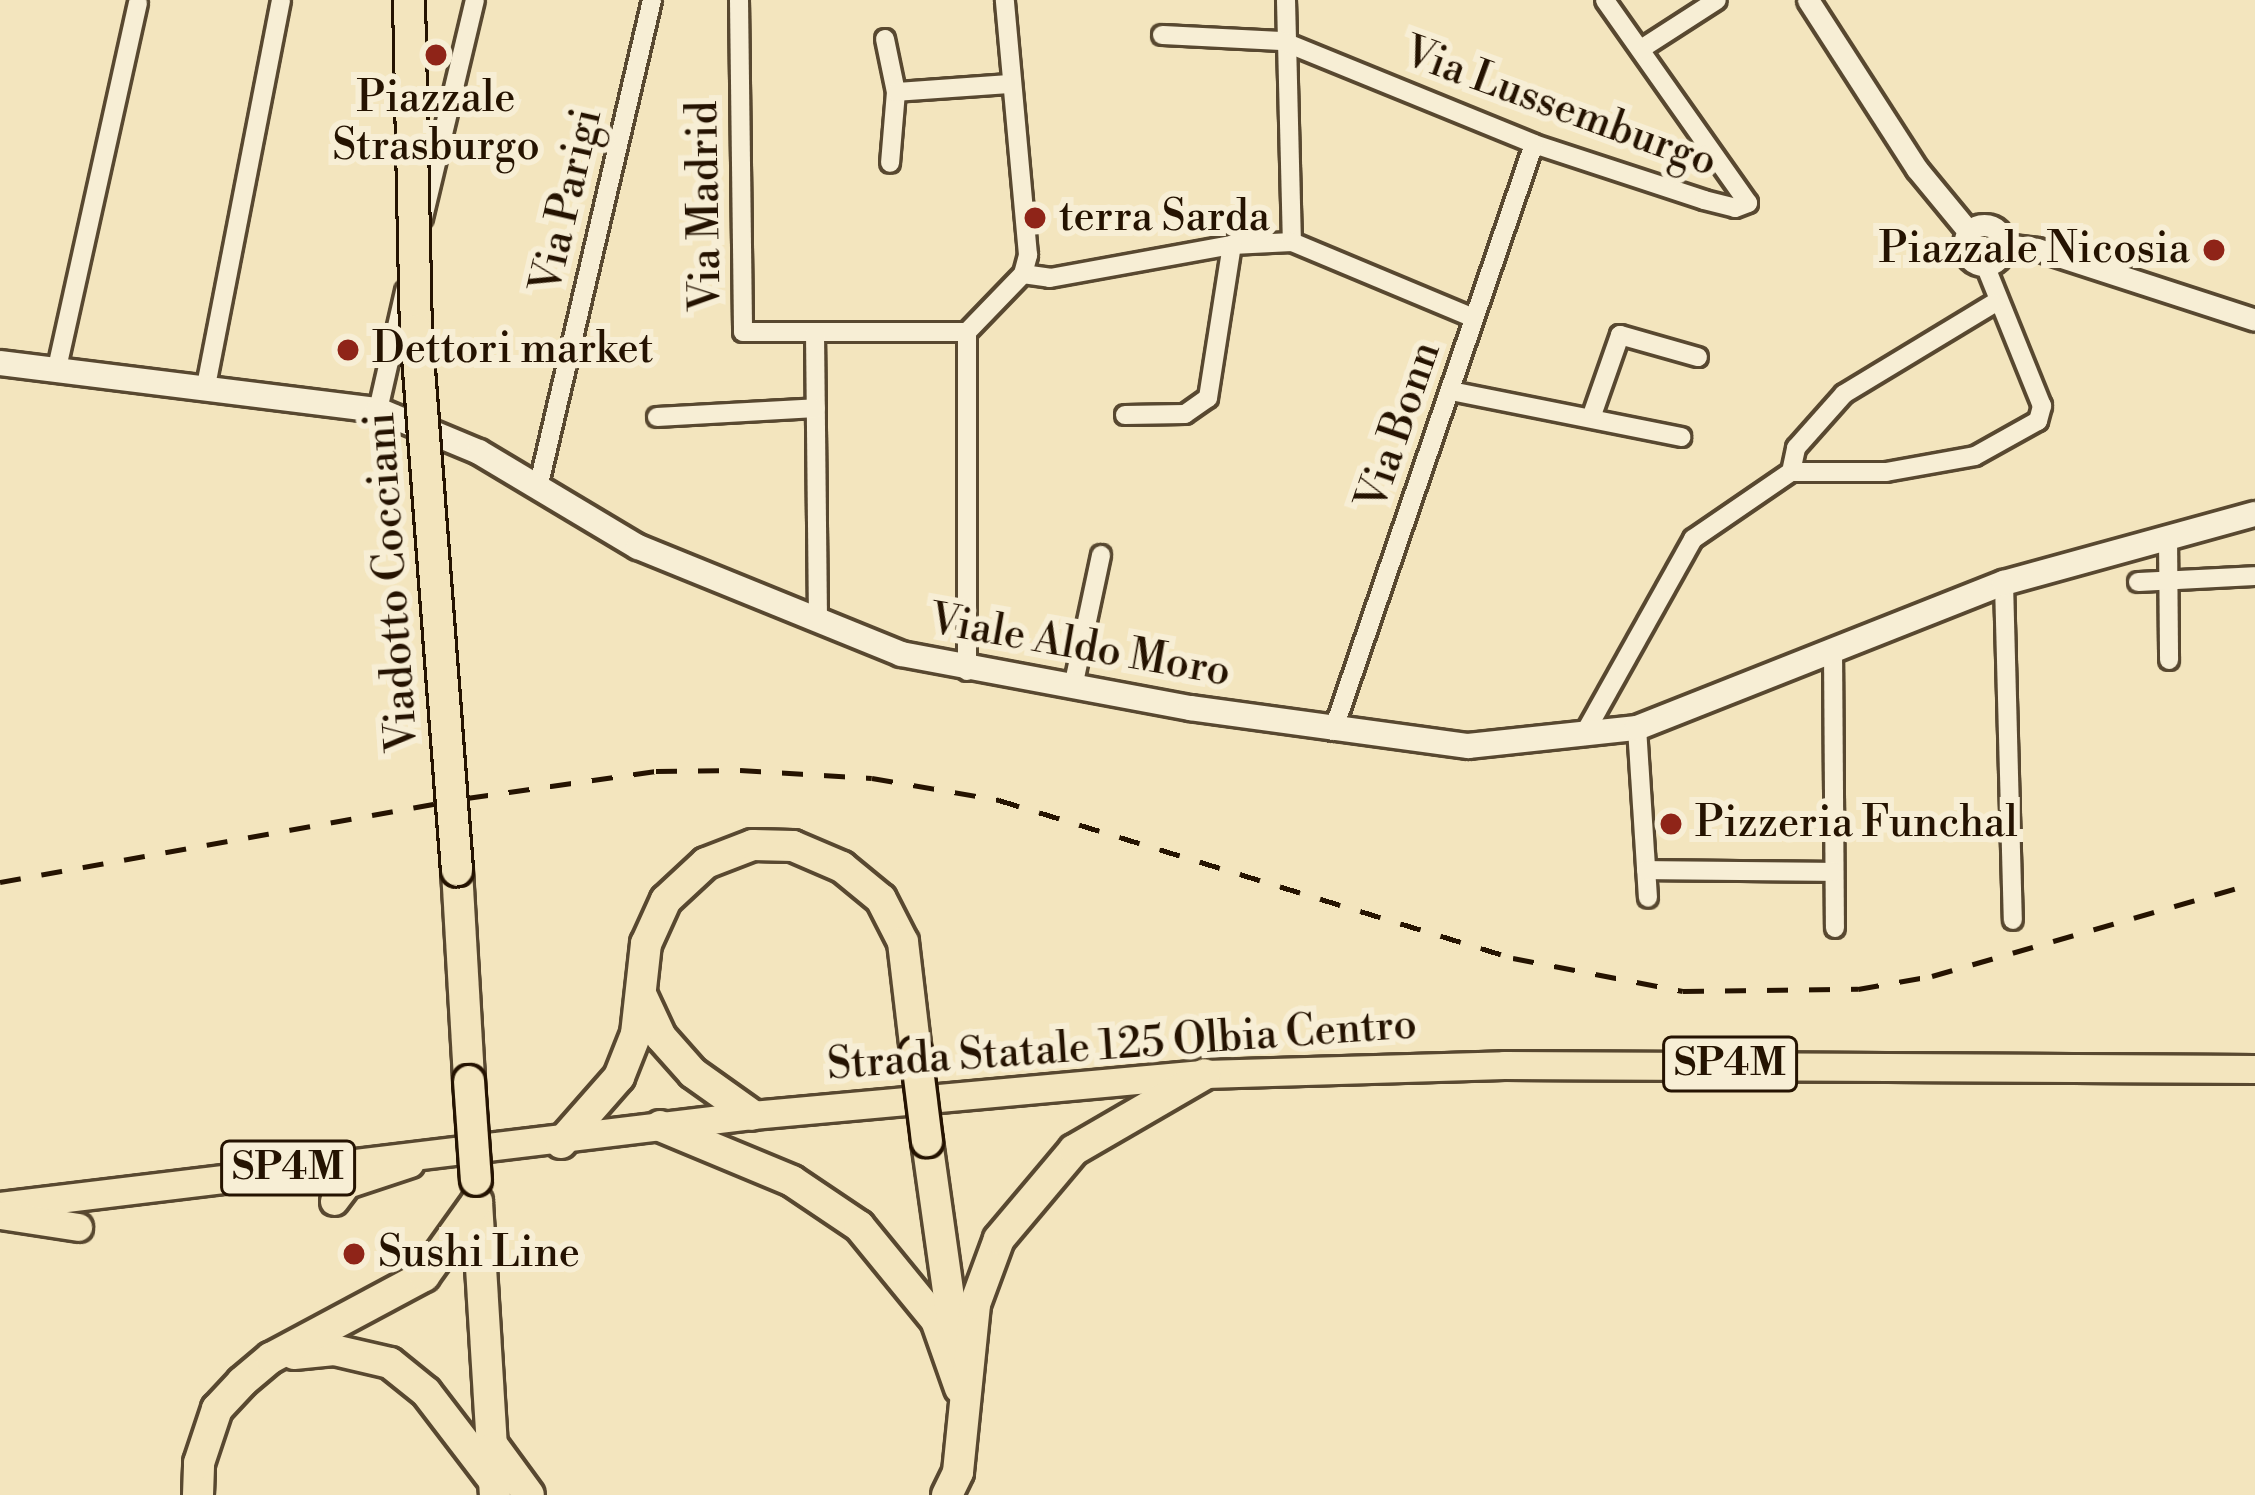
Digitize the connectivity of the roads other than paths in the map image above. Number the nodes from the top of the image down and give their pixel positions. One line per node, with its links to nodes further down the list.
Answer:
1 (281, 0): 34 (street)
2 (409, 0): 71 (highway, Viadotto Cocciani, bridge)
3 (475, 0): 37 (street)
4 (652, 0): 43 (street, Via Parigi)
5 (739, 0): 30 (street, Via Madrid)
6 (1005, 0): 16 (street)
7 (1286, 0): 14 (street)
8 (1605, 0): 15 (street)
9 (1717, 0): 15 (street)
10 (1808, 0): 20 (street)
11 (138, 3): 33 (street)
12 (1162, 34): 14 (street, Via Lussemburgo)
13 (885, 39): 17 (street)
14 (1282, 41): 18 (street, Via Lussemburgo); 21 (street)
15 (1641, 49): 18 (street, Via Lussemburgo)
16 (1011, 84): 17 (street); 25 (street)
17 (896, 92): 19 (street)
18 (1534, 144): 27 (street, Via Bonn)
19 (890, 163)
20 (1969, 232): 23 (street); 24 (street)
21 (1292, 242): 22 (street); 27 (street)
22 (1232, 244): 25 (street); 38 (street)
23 (2004, 245): 24 (street); 28 (street)
24 (1985, 265): 26 (street)
25 (1024, 274): 29 (street)
26 (1994, 303): 42 (street); 42 (street)
27 (1474, 318): 35 (street, Via Bonn)
28 (2255, 320)
29 (967, 332): 30 (street, Via Madrid); 54 (street)
30 (815, 333): 36 (street)
31 (1698, 357): 40 (street)
32 (0, 363): 33 (main road, Viale Aldo Moro)
33 (56, 368): 34 (main road, Viale Aldo Moro)
34 (206, 386): 37 (main road, Viale Aldo Moro)
35 (1451, 391): 40 (street); 57 (street, Via Bonn)
36 (816, 408): 39 (street); 51 (street)
37 (379, 410): 43 (main road, Viale Aldo Moro)
38 (1125, 415)
39 (657, 417)
40 (1591, 418): 41 (street)
41 (1681, 437)
42 (1790, 472): 58 (street)
43 (538, 488): 51 (main road, Viale Aldo Moro)
44 (2255, 514): 45 (main road, Viale Aldo Moro)
45 (2168, 537): 48 (street); 50 (main road, Viale Aldo Moro)
46 (1101, 555): 55 (street)
47 (2255, 576): 48 (street)
48 (2169, 579): 49 (street); 53 (street)
49 (2138, 582)
50 (2004, 583): 52 (main road, Viale Aldo Moro); 62 (street)
51 (818, 621): 54 (main road, Viale Aldo Moro)
52 (1833, 650): 56 (main road, Viale Aldo Moro); 60 (street)
53 (2169, 660)
54 (967, 671): 55 (main road, Viale Aldo Moro)
55 (1073, 687): 57 (main road, Viale Aldo Moro)
56 (1637, 728): 58 (main road, Viale Aldo Moro); 59 (street)
57 (1333, 730): 58 (main road, Viale Aldo Moro)
58 (1583, 736)
59 (1646, 870): 60 (street); 61 (street)
60 (1834, 872): 63 (street)
61 (1648, 898)
62 (2013, 920)
63 (1835, 928)
64 (639, 989): 67 (highway); 69 (highway); 77 (highway, bridge)
65 (2255, 1069): 66 (main road, Strada Statale 125 Olbia Centro / SP4M)
66 (1205, 1075): 67 (main road, Strada Statale 125 Olbia Centro / SP4M); 77 (highway)
67 (752, 1115): 68 (main road, Strada Statale 125 Olbia Centro / SP4M)
68 (660, 1126): 69 (main road, Strada Statale 125 Olbia Centro / SP4M); 77 (highway)
69 (561, 1142): 70 (main road, Strada Statale 125 Olbia Centro / SP4M)
70 (430, 1153): 72 (main road); 73 (main road, Strada Statale 125 Olbia Centro / SP4M)
71 (477, 1191): 76 (highway); 78 (highway, Viadotto Cocciani)
72 (334, 1201)
73 (0, 1205)
74 (0, 1215): 75 (main road)
75 (78, 1228)
76 (242, 1382): 79 (highway); 80 (highway)
77 (962, 1394): 82 (highway)
78 (494, 1440): 79 (highway, Viadotto Cocciani); 81 (highway)
79 (494, 1488)
80 (198, 1495)
81 (529, 1495)
82 (947, 1495)

